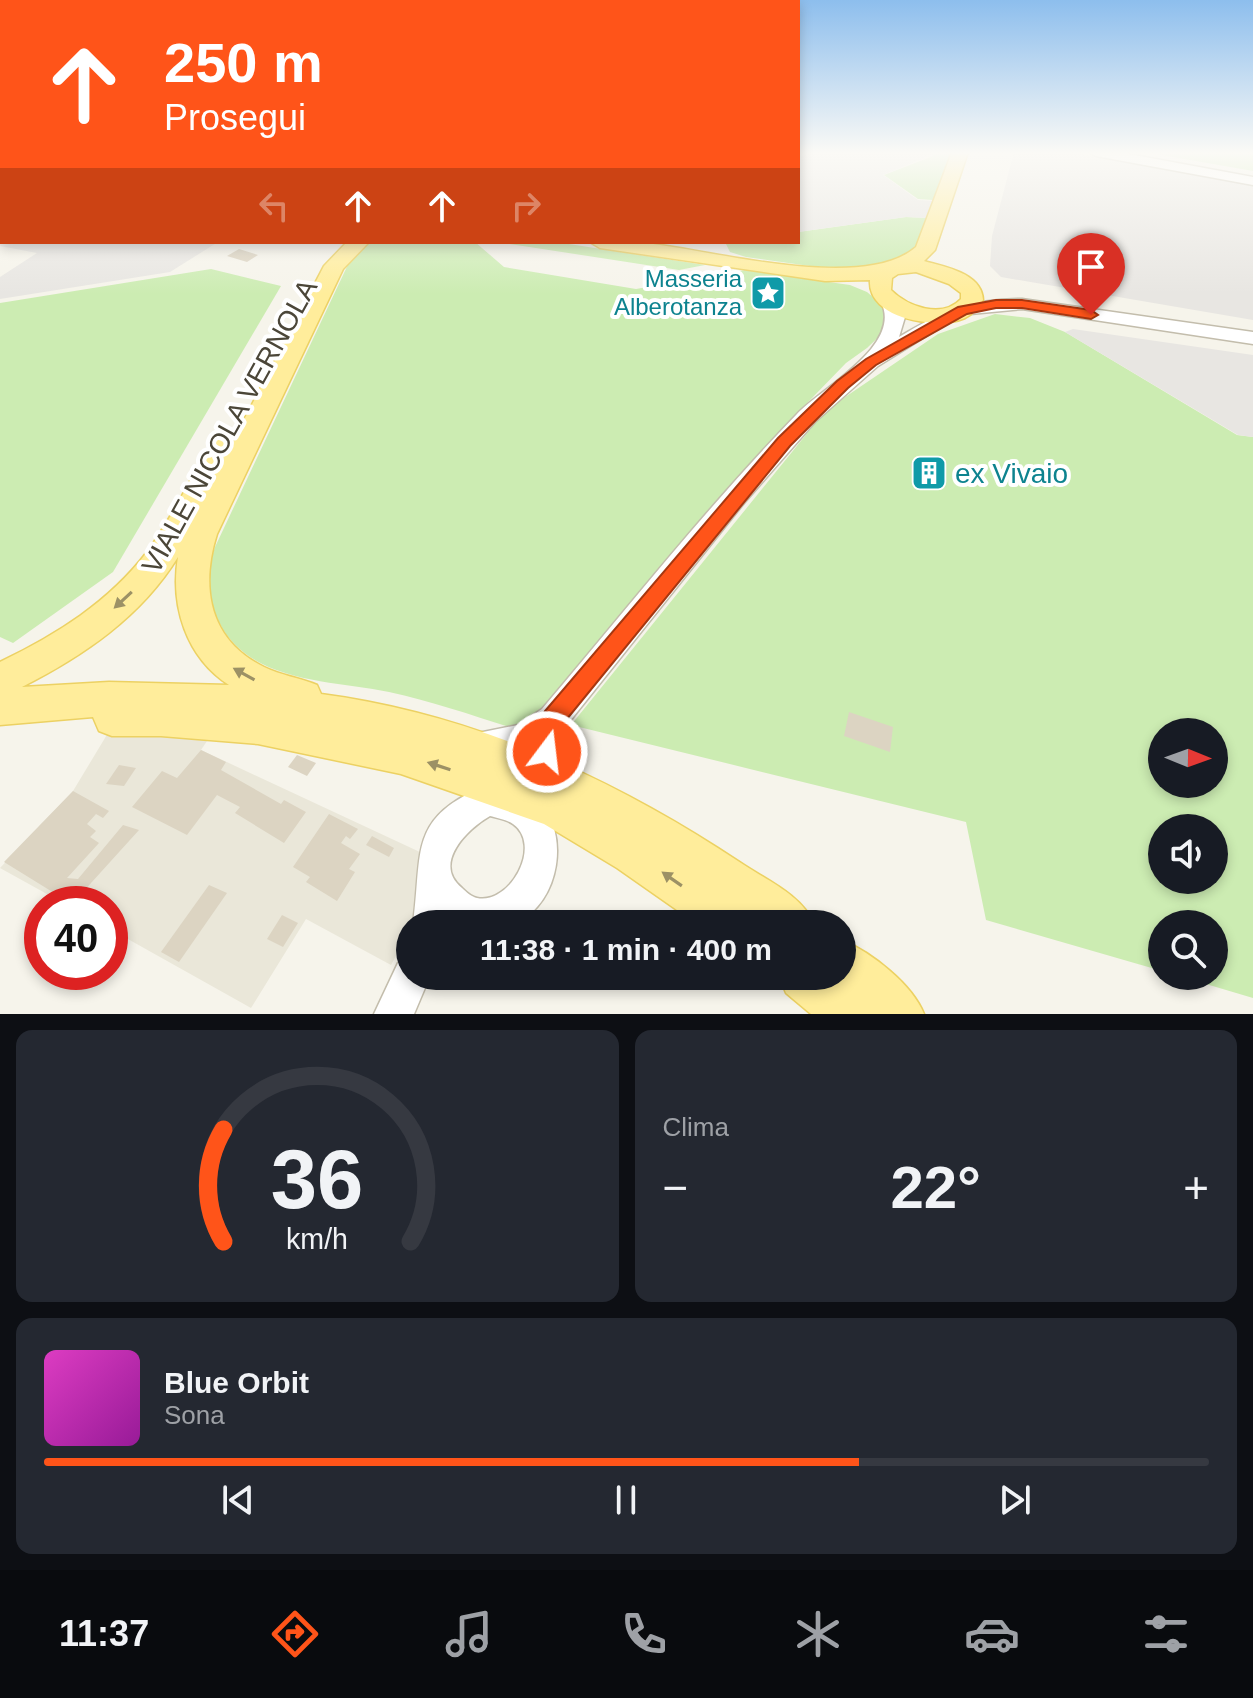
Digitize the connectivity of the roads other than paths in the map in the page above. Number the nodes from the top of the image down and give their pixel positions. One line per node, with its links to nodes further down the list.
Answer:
1 (948, 199): 6 (main road)
2 (957, 199): 6 (main road)
3 (324, 244): 15 (main road, VIALE NICOLA VERNOLA, one-way to 15)
4 (357, 244): 17 (main road, VIALE NICOLA VERNOLA, one-way to 4)
5 (614, 244): 8 (main road)
6 (936, 247): 7 (main road); 9 (main road)
7 (890, 269): 8 (main road); 9 (main road); 10 (main road)
8 (825, 275): 10 (main road)
9 (955, 277): 11 (street); 12 (main road)
10 (888, 300): 12 (main road); 14 (street)
11 (1022, 304): 12 (street); 13 (street)
12 (957, 312): 14 (street)
13 (1253, 338)
14 (871, 362): 18 (street)
15 (0, 680)
16 (0, 707): 17 (main road)
17 (371, 717): 20 (main road)
18 (553, 719): 20 (street); 21 (street)
19 (0, 726): 20 (main road, one-way to 19)
20 (495, 784): 21 (main road); 21 (main road); 22 (street); 25 (street)
21 (564, 798): 26 (main road, one-way to 21); 27 (main road)
22 (436, 882): 23 (street); 24 (street)
23 (433, 910)
24 (454, 910)
25 (506, 910)
26 (715, 910)
27 (772, 910)
28 (856, 976): 33 (main road)
29 (405, 990): 31 (street)
30 (820, 990): 32 (main road)
31 (394, 1014)
32 (849, 1014)
33 (900, 1014)

